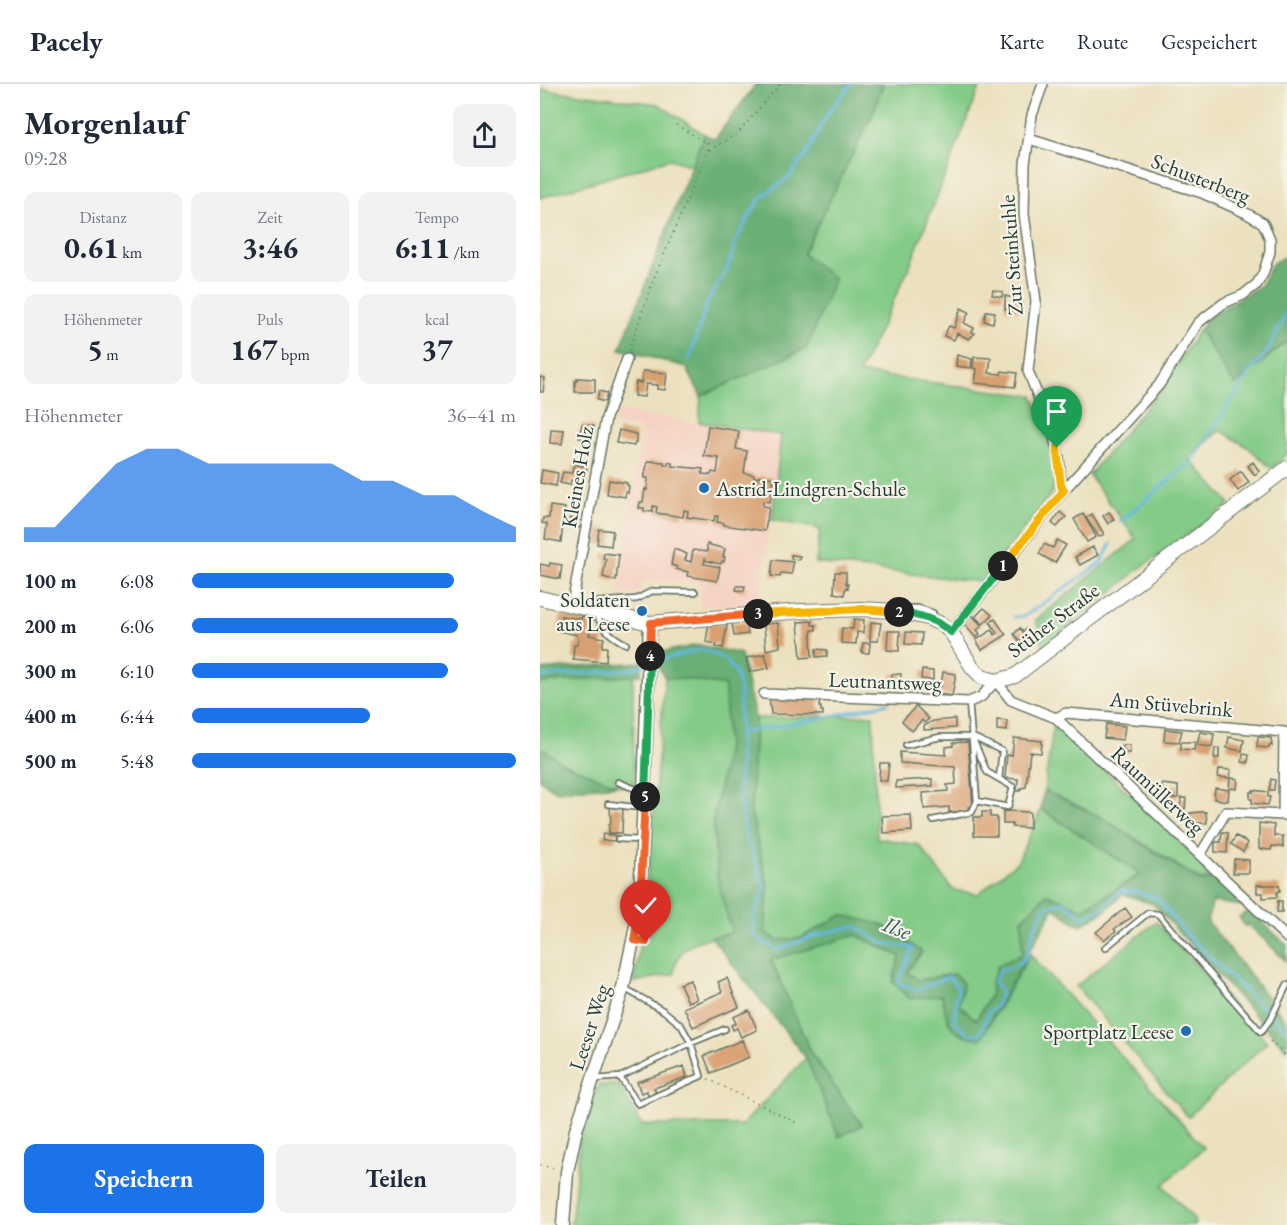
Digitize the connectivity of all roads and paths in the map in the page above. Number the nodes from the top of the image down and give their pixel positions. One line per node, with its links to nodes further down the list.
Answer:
1 (780, 84): 5 (path)
2 (1043, 84): 4 (street, Zur Steinkuhle)
3 (675, 124): 5 (path)
4 (1029, 139): 8 (street, Zur Steinkuhle); 8 (street, Schusterberg)
5 (708, 150): 6 (path)
6 (627, 359): 11 (street, Kleines Holz)
7 (1287, 468): 16 (main road, Stüher Straße)
8 (1064, 490): 14 (street)
9 (695, 592): 12 (lane)
10 (540, 598): 11 (main road)
11 (572, 605): 12 (main road)
12 (594, 610): 13 (main road); 15 (lane)
13 (651, 623): 14 (main road); 24 (street, Leeser Weg)
14 (946, 628): 16 (main road, Stüher Straße)
15 (626, 644)
16 (996, 681): 18 (street, Leutnantsweg); 19 (street, Raumüllerweg)
17 (764, 694): 18 (street, Leutnantsweg)
18 (969, 702): 20 (lane)
19 (1056, 718): 31 (street, Raumüllerweg); 31 (street, Am Stüvebrink)
20 (972, 737): 21 (lane); 22 (lane); 22 (lane); 25 (lane)
21 (906, 745)
22 (999, 779): 25 (lane)
23 (618, 782): 24 (lane)
24 (645, 793): 27 (street, Leeser Weg)
25 (977, 801): 28 (lane)
26 (608, 804): 27 (lane)
27 (645, 808): 30 (street, Leeser Weg)
28 (933, 820)
29 (618, 839): 30 (lane)
30 (644, 840): 35 (street, Leeser Weg)
31 (1200, 855): 32 (street, Raumüllerweg)
32 (1287, 938)
33 (1105, 948): 37 (lane)
34 (1287, 985): 37 (lane)
35 (623, 988): 38 (lane); 42 (street, Leeser Weg)
36 (725, 1029): 38 (lane)
37 (1261, 1032): 39 (path)
38 (691, 1043): 40 (lane); 41 (lane)
39 (1287, 1057)
40 (701, 1076): 41 (lane); 43 (path)
41 (620, 1077): 42 (lane)
42 (593, 1079): 45 (street, Leeser Weg)
43 (798, 1124)
44 (540, 1165): 45 (path)
45 (567, 1172): 46 (street, Leeser Weg)
46 (563, 1225)

